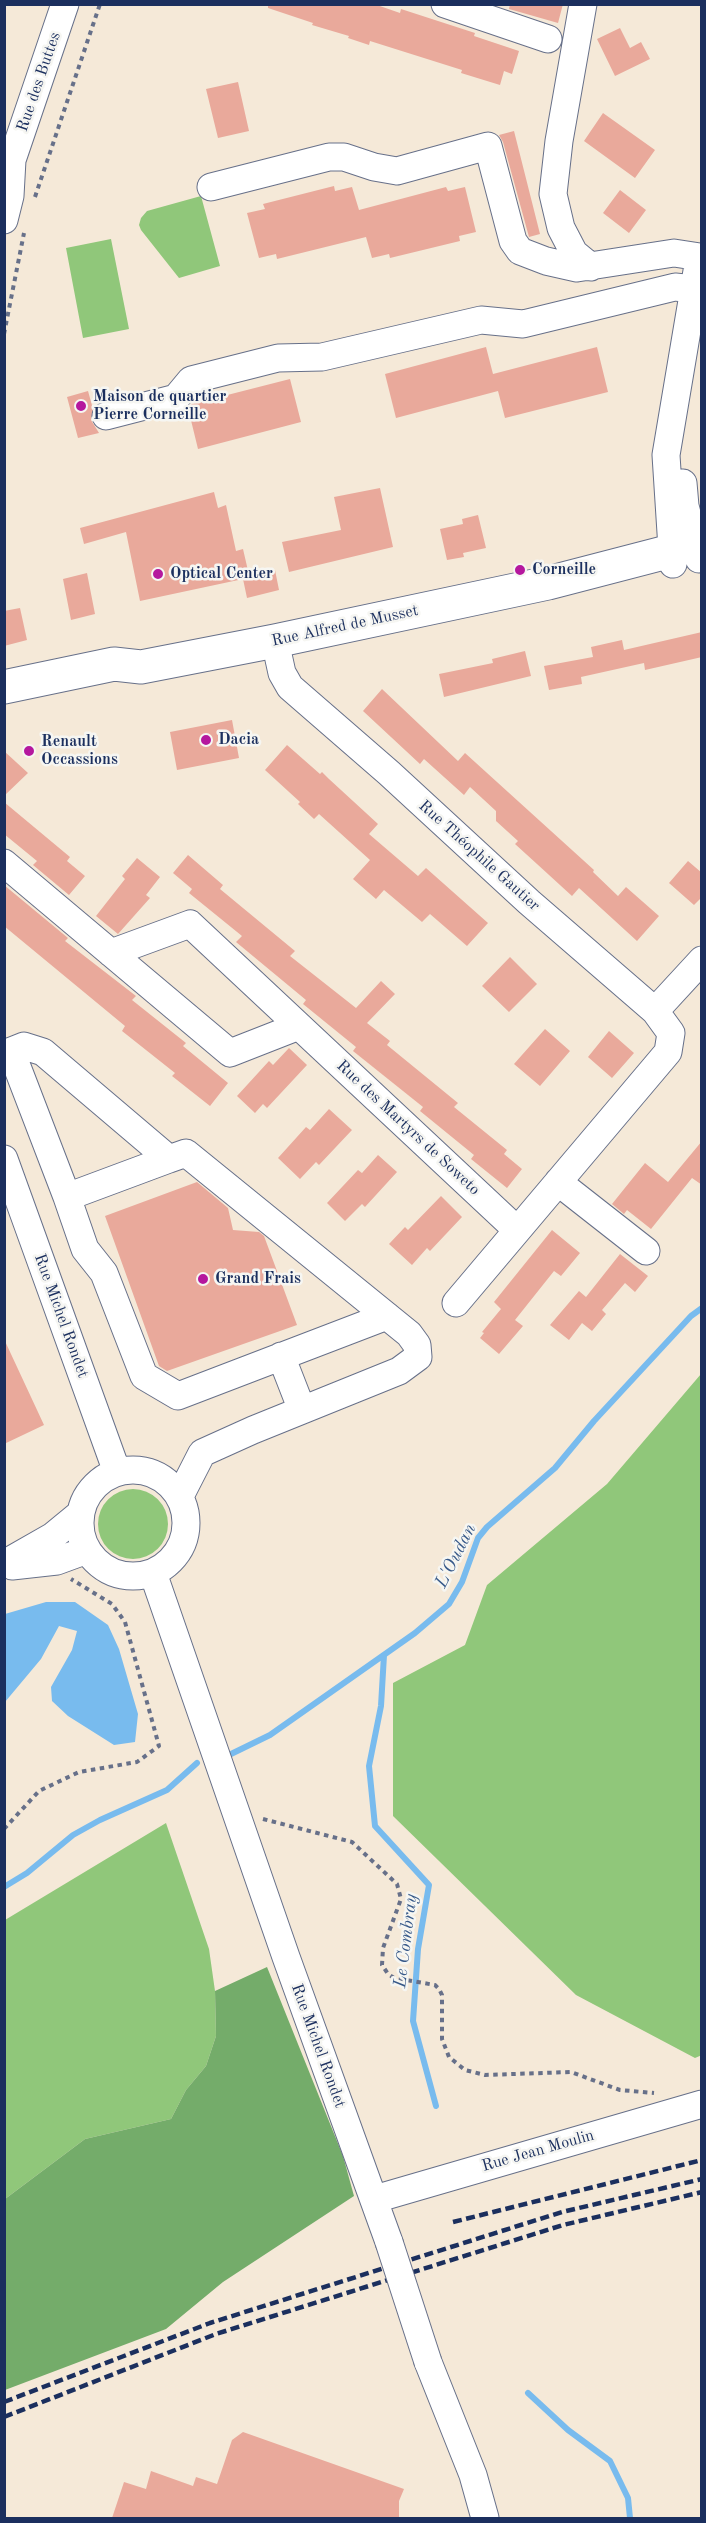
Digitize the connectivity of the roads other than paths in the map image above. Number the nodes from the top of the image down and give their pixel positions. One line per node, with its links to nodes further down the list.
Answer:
1 (65, 4): 5 (street, Rue des Buttes)
2 (445, 4): 4 (street)
3 (583, 4): 9 (street)
4 (548, 39)
5 (8, 166): 7 (street, Rue des Buttes)
6 (211, 187): 9 (street)
7 (15, 226)
8 (701, 253): 9 (street); 10 (street)
9 (591, 267)
10 (694, 289): 11 (street); 12 (street)
11 (106, 416)
12 (690, 552): 13 (main road, Rue Alfred de Musset)
13 (275, 641): 14 (main road, Rue Alfred de Musset); 20 (street, Rue Théophile Gautier)
14 (141, 667): 15 (main road, Rue Alfred de Musset); 16 (main road, Rue Alfred de Musset)
15 (4, 687)
16 (4, 708)
17 (4, 863): 18 (street)
18 (111, 953): 21 (street); 21 (street, Rue des Martyrs de Soweto)
19 (702, 960): 20 (street)
20 (656, 1011): 25 (street)
21 (299, 1026): 27 (street, Rue des Martyrs de Soweto)
22 (8, 1052): 23 (street); 26 (street)
23 (170, 1159): 26 (street); 30 (street)
24 (4, 1160): 33 (street, Rue Michel Rondet)
25 (558, 1182): 27 (street); 28 (street)
26 (67, 1197): 31 (street)
27 (517, 1230): 29 (street)
28 (646, 1251)
29 (456, 1303)
30 (387, 1316): 31 (street); 32 (street)
31 (280, 1356): 32 (street)
32 (302, 1410): 34 (street)
33 (117, 1472): 34 (street); 35 (street)
34 (180, 1496): 38 (street)
35 (81, 1513): 36 (street); 37 (street)
36 (87, 1550): 37 (street); 38 (street)
37 (4, 1565)
38 (153, 1573): 40 (street, Rue Michel Rondet)
39 (702, 2104): 40 (street, Rue Jean Moulin)
40 (375, 2199): 41 (street, Rue Michel Rondet, bridge)
41 (485, 2518)

